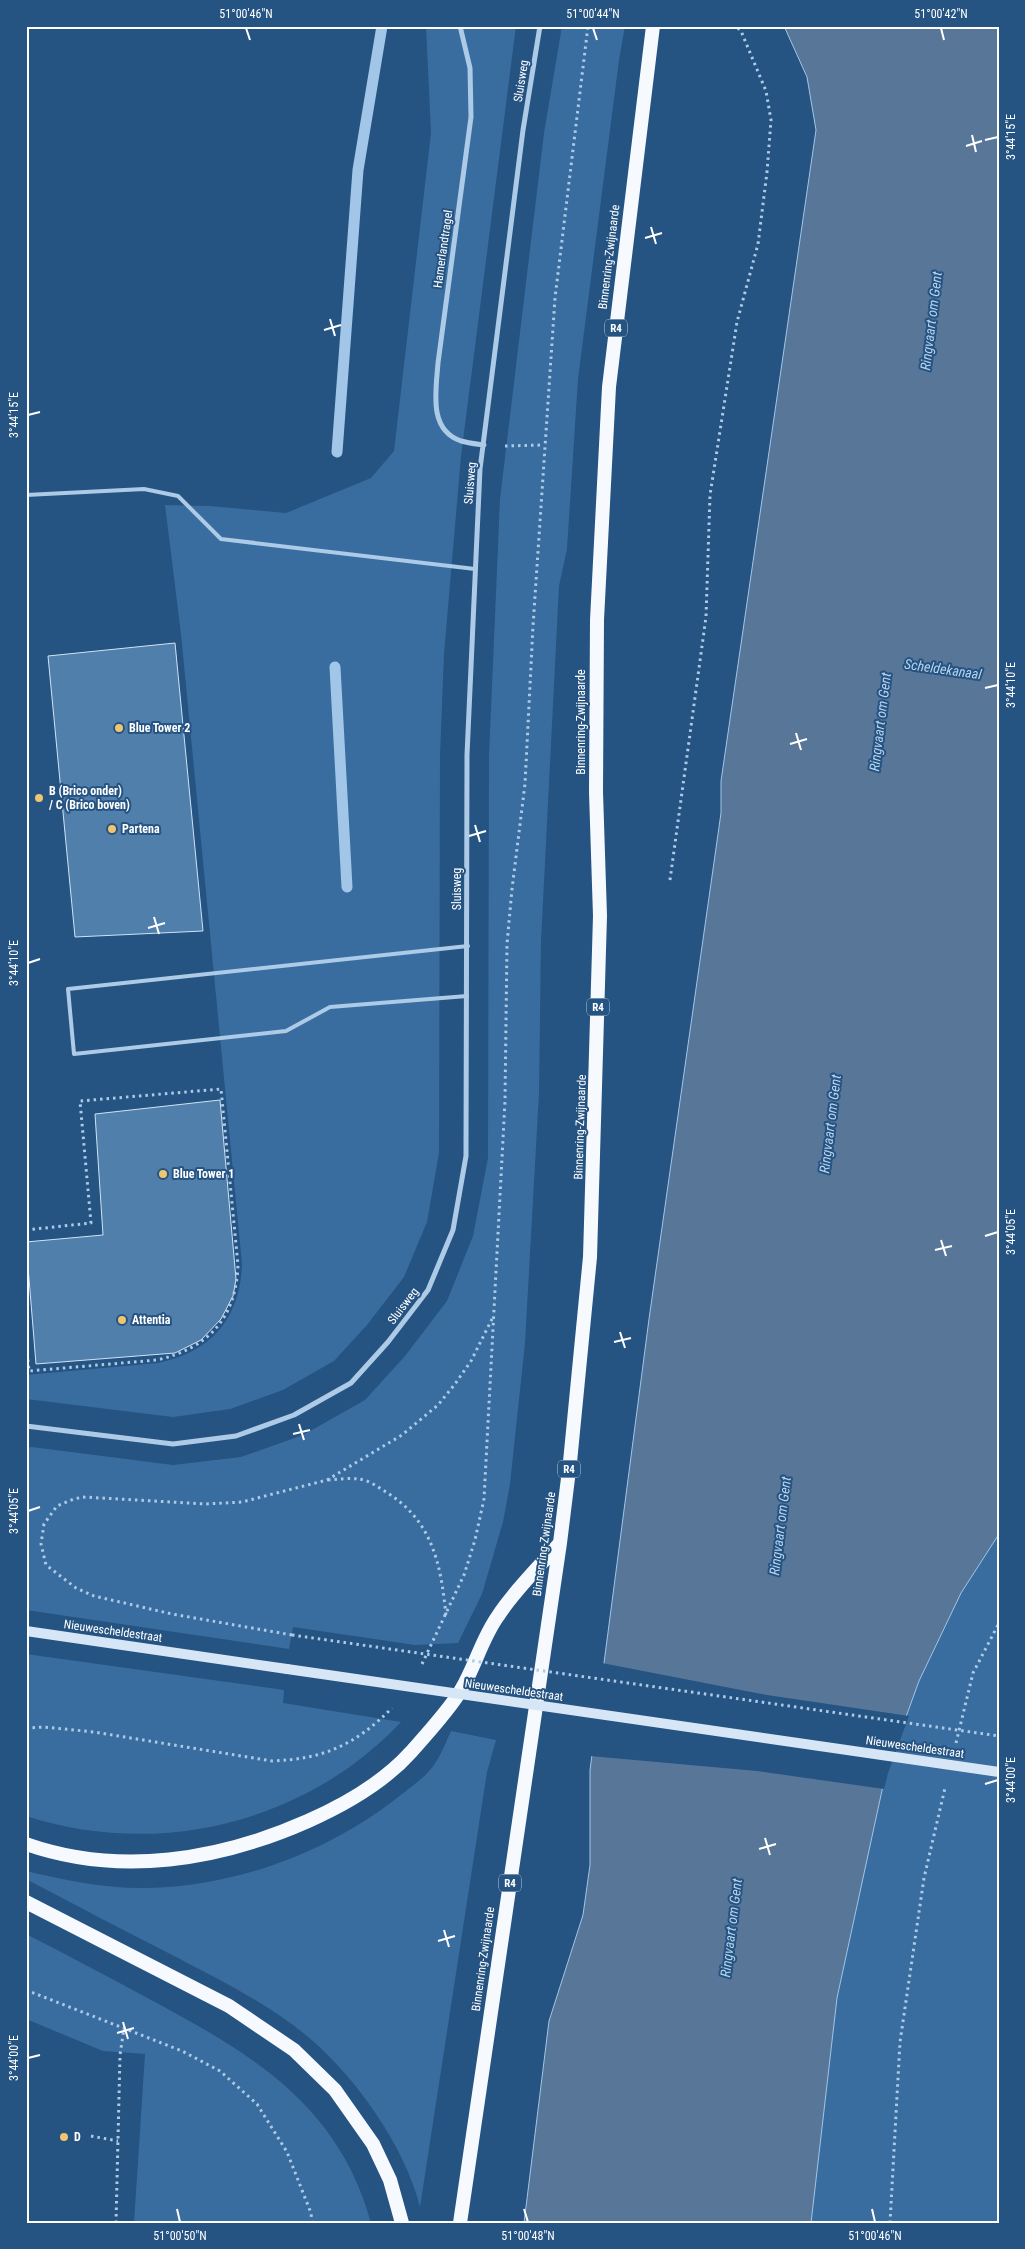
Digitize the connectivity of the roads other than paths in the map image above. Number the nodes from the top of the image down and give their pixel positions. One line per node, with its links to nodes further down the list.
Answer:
1 (460, 26): 4 (street, Hamerlandtragel)
2 (540, 26): 4 (street, Sluisweg)
3 (652, 32): 10 (highway, Binnenring-Zwijnaarde / R4)
4 (484, 445): 6 (street, Sluisweg)
5 (26, 495): 6 (lane)
6 (475, 570): 7 (street, Sluisweg)
7 (468, 946): 8 (street, Sluisweg); 8 (lane)
8 (468, 996): 9 (street, Sluisweg)
9 (26, 1426)
10 (560, 1543): 13 (highway); 16 (highway, Binnenring-Zwijnaarde / R4)
11 (26, 1631): 12 (main road, Nieuwescheldestraat, bridge)
12 (999, 1772)
13 (26, 1844)
14 (26, 1902): 15 (highway)
15 (402, 2223)
16 (460, 2223)

